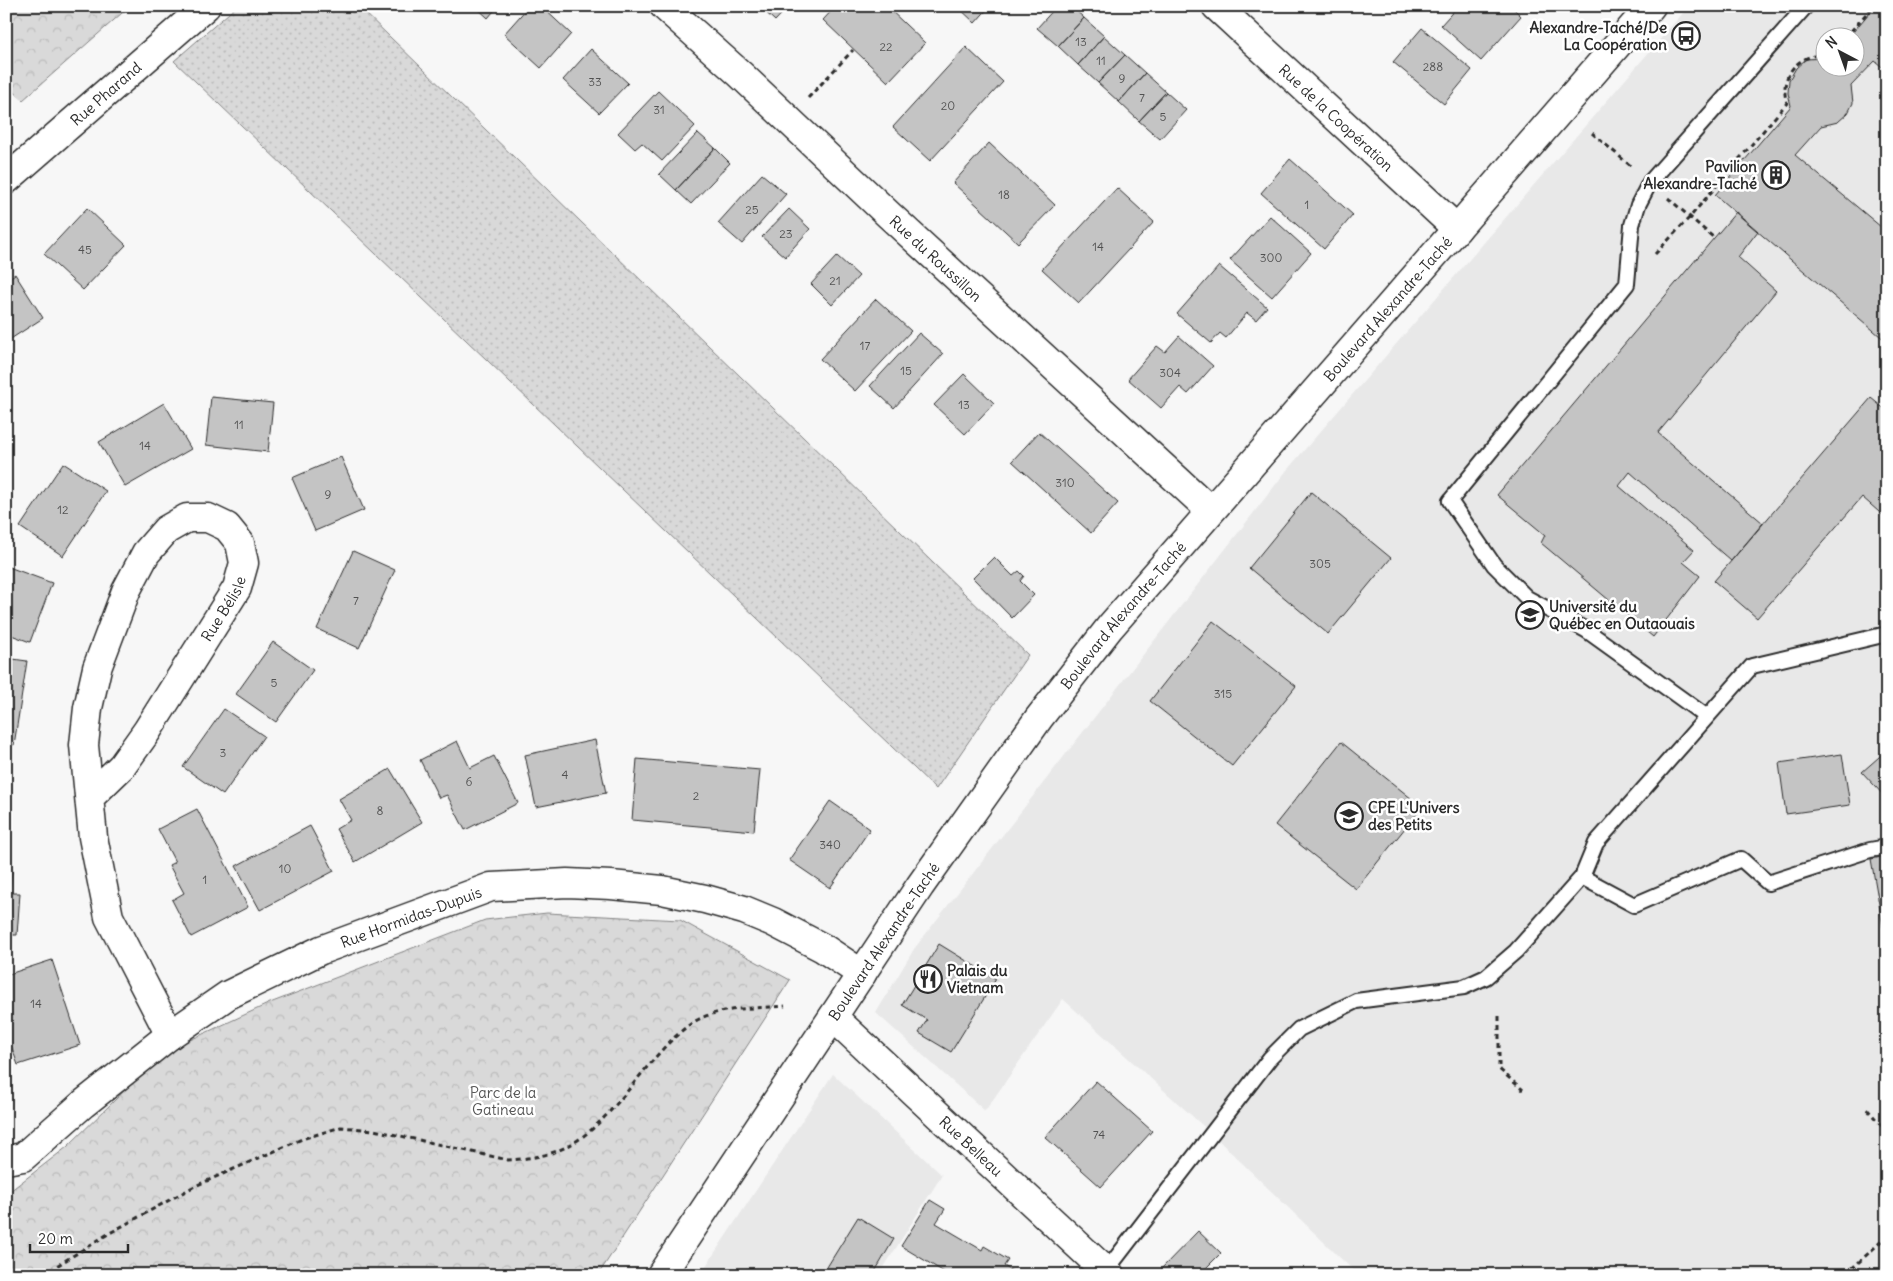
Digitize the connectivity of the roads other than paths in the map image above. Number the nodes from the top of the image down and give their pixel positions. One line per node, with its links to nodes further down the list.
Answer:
1 (206, 6): 6 (street, Rue Pharand)
2 (1216, 6): 7 (street, Rue de la Coopération)
3 (1651, 6): 7 (street, Boulevard Alexandre-Taché)
4 (1806, 6): 10 (lane)
5 (674, 10): 8 (street, Rue du Roussillon)
6 (6, 180)
7 (1457, 229): 8 (street, Boulevard Alexandre-Taché)
8 (1210, 510): 14 (street, Boulevard Alexandre-Taché)
9 (1887, 634): 10 (lane)
10 (1707, 717): 13 (lane)
11 (90, 797): 11 (street, Rue Bélisle); 16 (street, Rue Bélisle)
12 (1887, 847): 13 (lane)
13 (1582, 876): 18 (lane)
14 (862, 974): 15 (street, Boulevard Alexandre-Taché); 16 (street, Rue Hormidas-Dupuis)
15 (832, 1017): 18 (street, Rue Belleau); 19 (street, Boulevard Alexandre-Taché)
16 (170, 1035): 17 (street, Rue Hormidas-Dupuis)
17 (6, 1160)
18 (1107, 1274)
19 (661, 1275)

